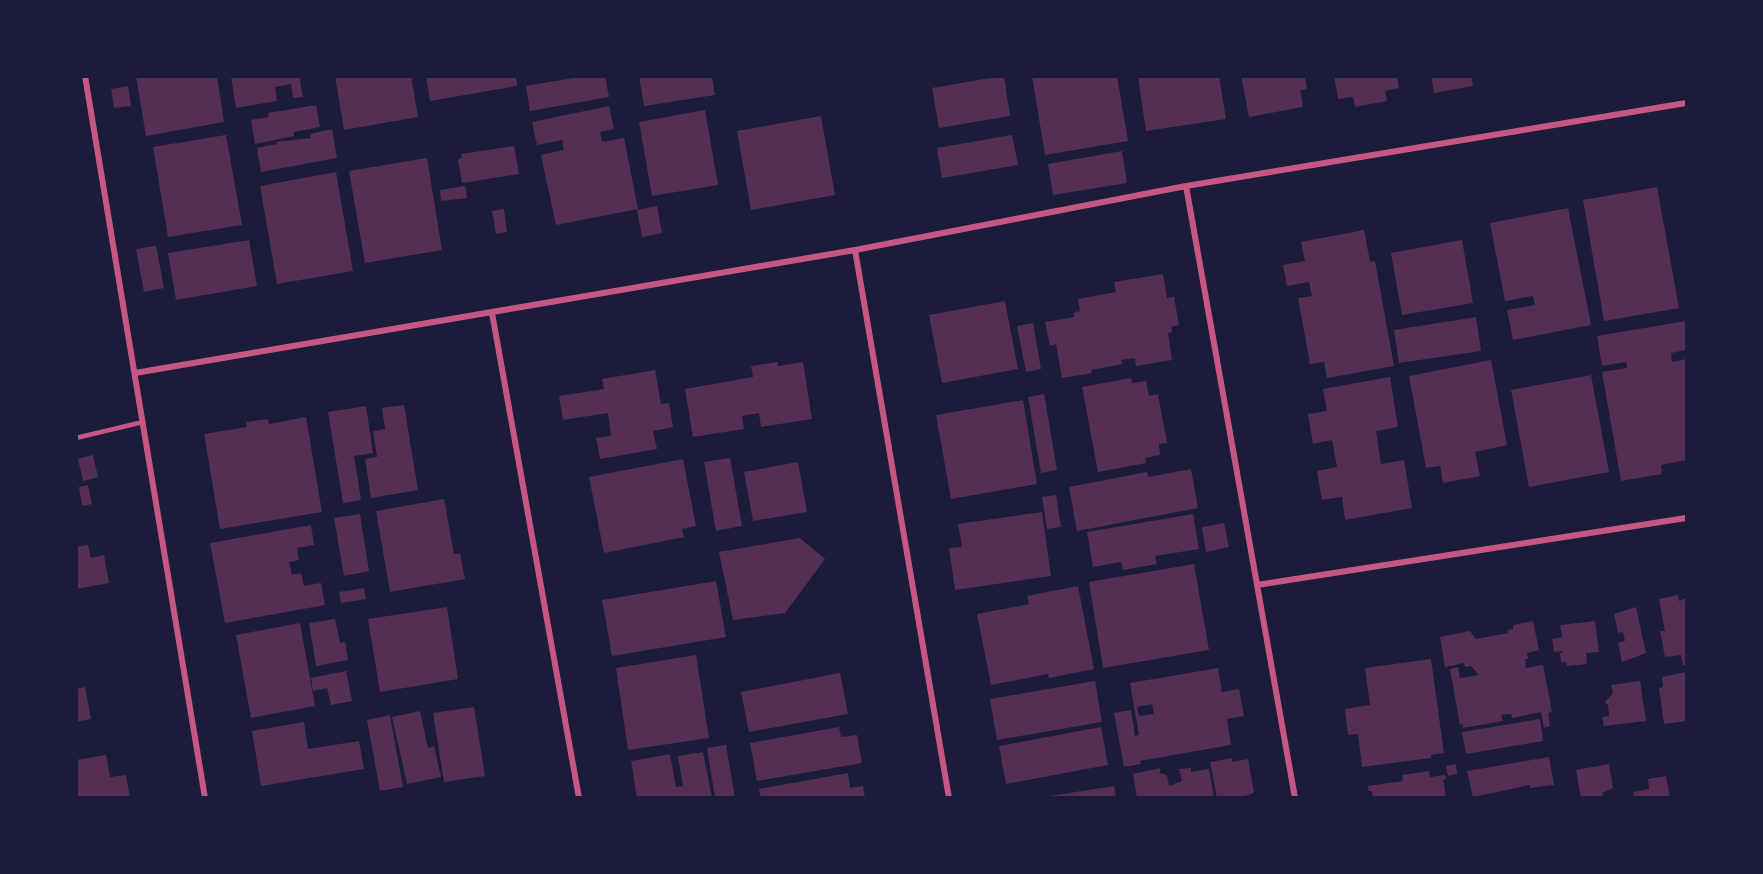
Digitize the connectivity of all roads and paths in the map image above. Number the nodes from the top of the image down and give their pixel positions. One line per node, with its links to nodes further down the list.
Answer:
1 (85, 76): 6 (street)
2 (1686, 102): 3 (street)
3 (1186, 186): 4 (street); 10 (street)
4 (855, 250): 5 (street); 13 (street)
5 (492, 313): 6 (street); 12 (street)
6 (135, 373): 7 (street)
7 (143, 422): 8 (lane); 11 (street)
8 (76, 438)
9 (1686, 518): 10 (street)
10 (1257, 585): 14 (street)
11 (205, 798)
12 (579, 798)
13 (950, 798)
14 (1295, 798)

